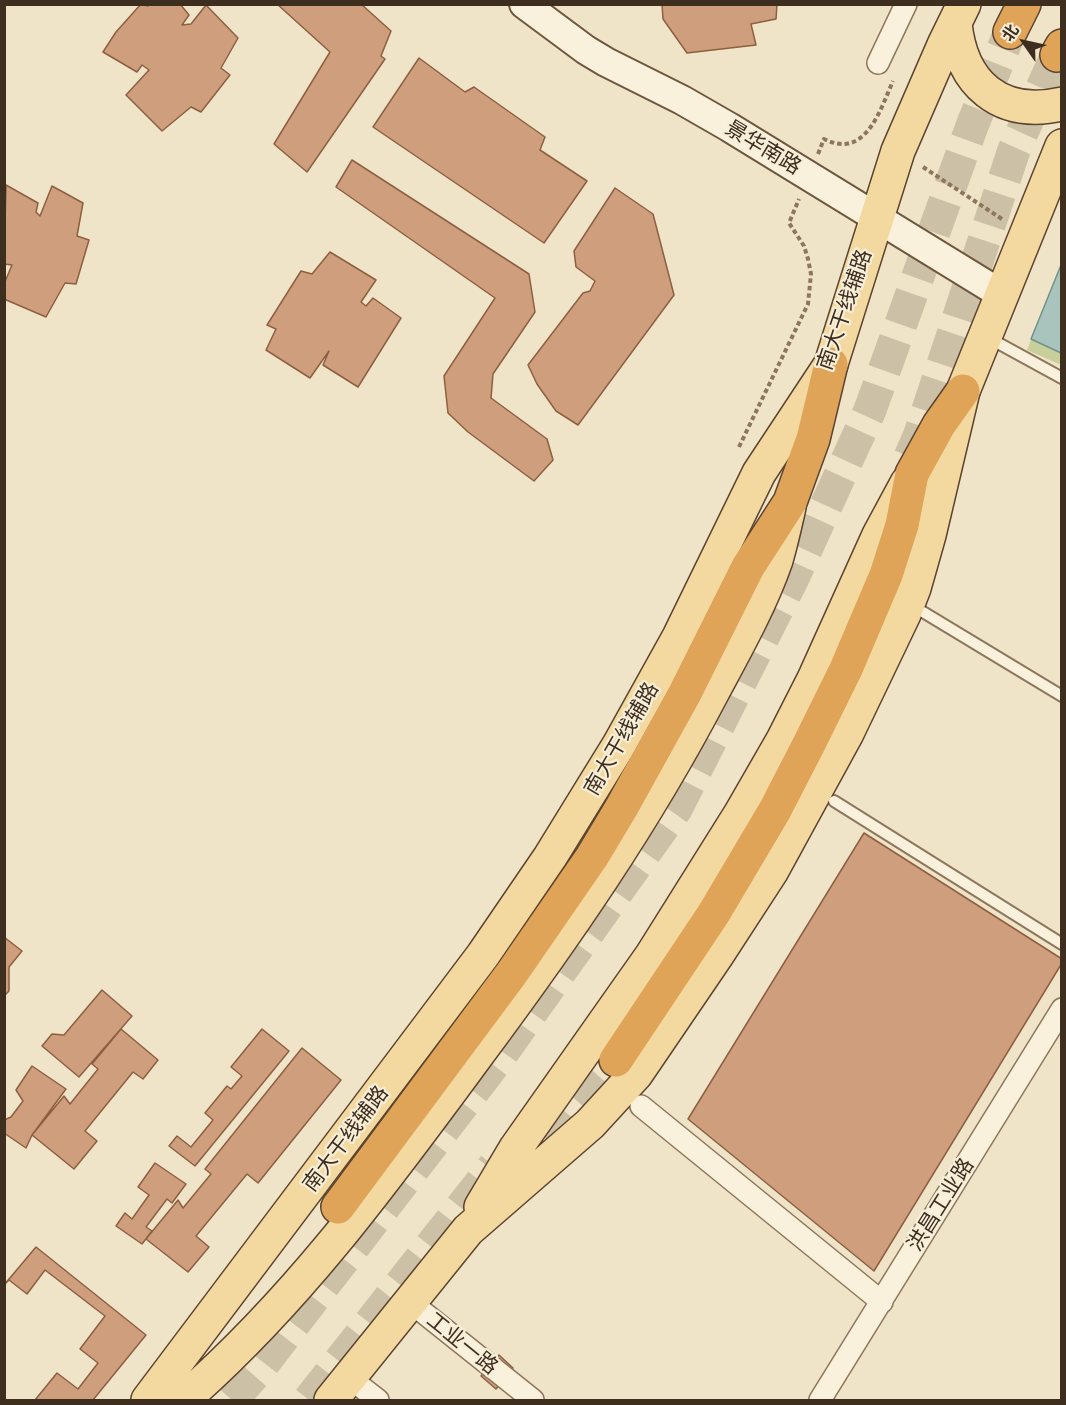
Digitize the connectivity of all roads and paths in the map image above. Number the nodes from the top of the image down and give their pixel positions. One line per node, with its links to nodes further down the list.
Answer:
1 (524, 4): 10 (main road, 景华南路)
2 (906, 4): 4 (street)
3 (959, 14): 5 (main road); 10 (main road, 南大干线辅路)
4 (888, 68): 6 (path)
5 (1062, 104)
6 (822, 145)
7 (1062, 146): 12 (main road)
8 (926, 169): 11 (path)
9 (792, 215): 17 (path)
10 (876, 217): 12 (main road, 景华南路); 14 (main road, 南大干线辅路)
11 (1008, 223)
12 (1001, 294): 13 (main road)
13 (984, 336): 15 (lane); 16 (main road)
14 (831, 364): 19 (highway); 32 (main road, 南大干线辅路)
15 (1062, 378)
16 (963, 391): 18 (highway); 28 (main road)
17 (739, 448)
18 (912, 474): 25 (highway); 28 (main road)
19 (790, 502): 27 (highway); 33 (main road)
20 (923, 612): 21 (lane)
21 (1062, 696)
22 (834, 801): 23 (lane)
23 (1062, 944)
24 (1062, 1009): 29 (street, 洪昌工业路)
25 (616, 1060)
26 (641, 1106): 29 (street)
27 (338, 1207)
28 (468, 1230): 34 (main road)
29 (882, 1302): 37 (street, 洪昌工业路)
30 (419, 1309): 36 (street, 工业一路)
31 (360, 1386): 35 (street)
32 (148, 1401)
33 (183, 1401)
34 (331, 1401)
35 (378, 1401)
36 (533, 1401)
37 (820, 1401)

